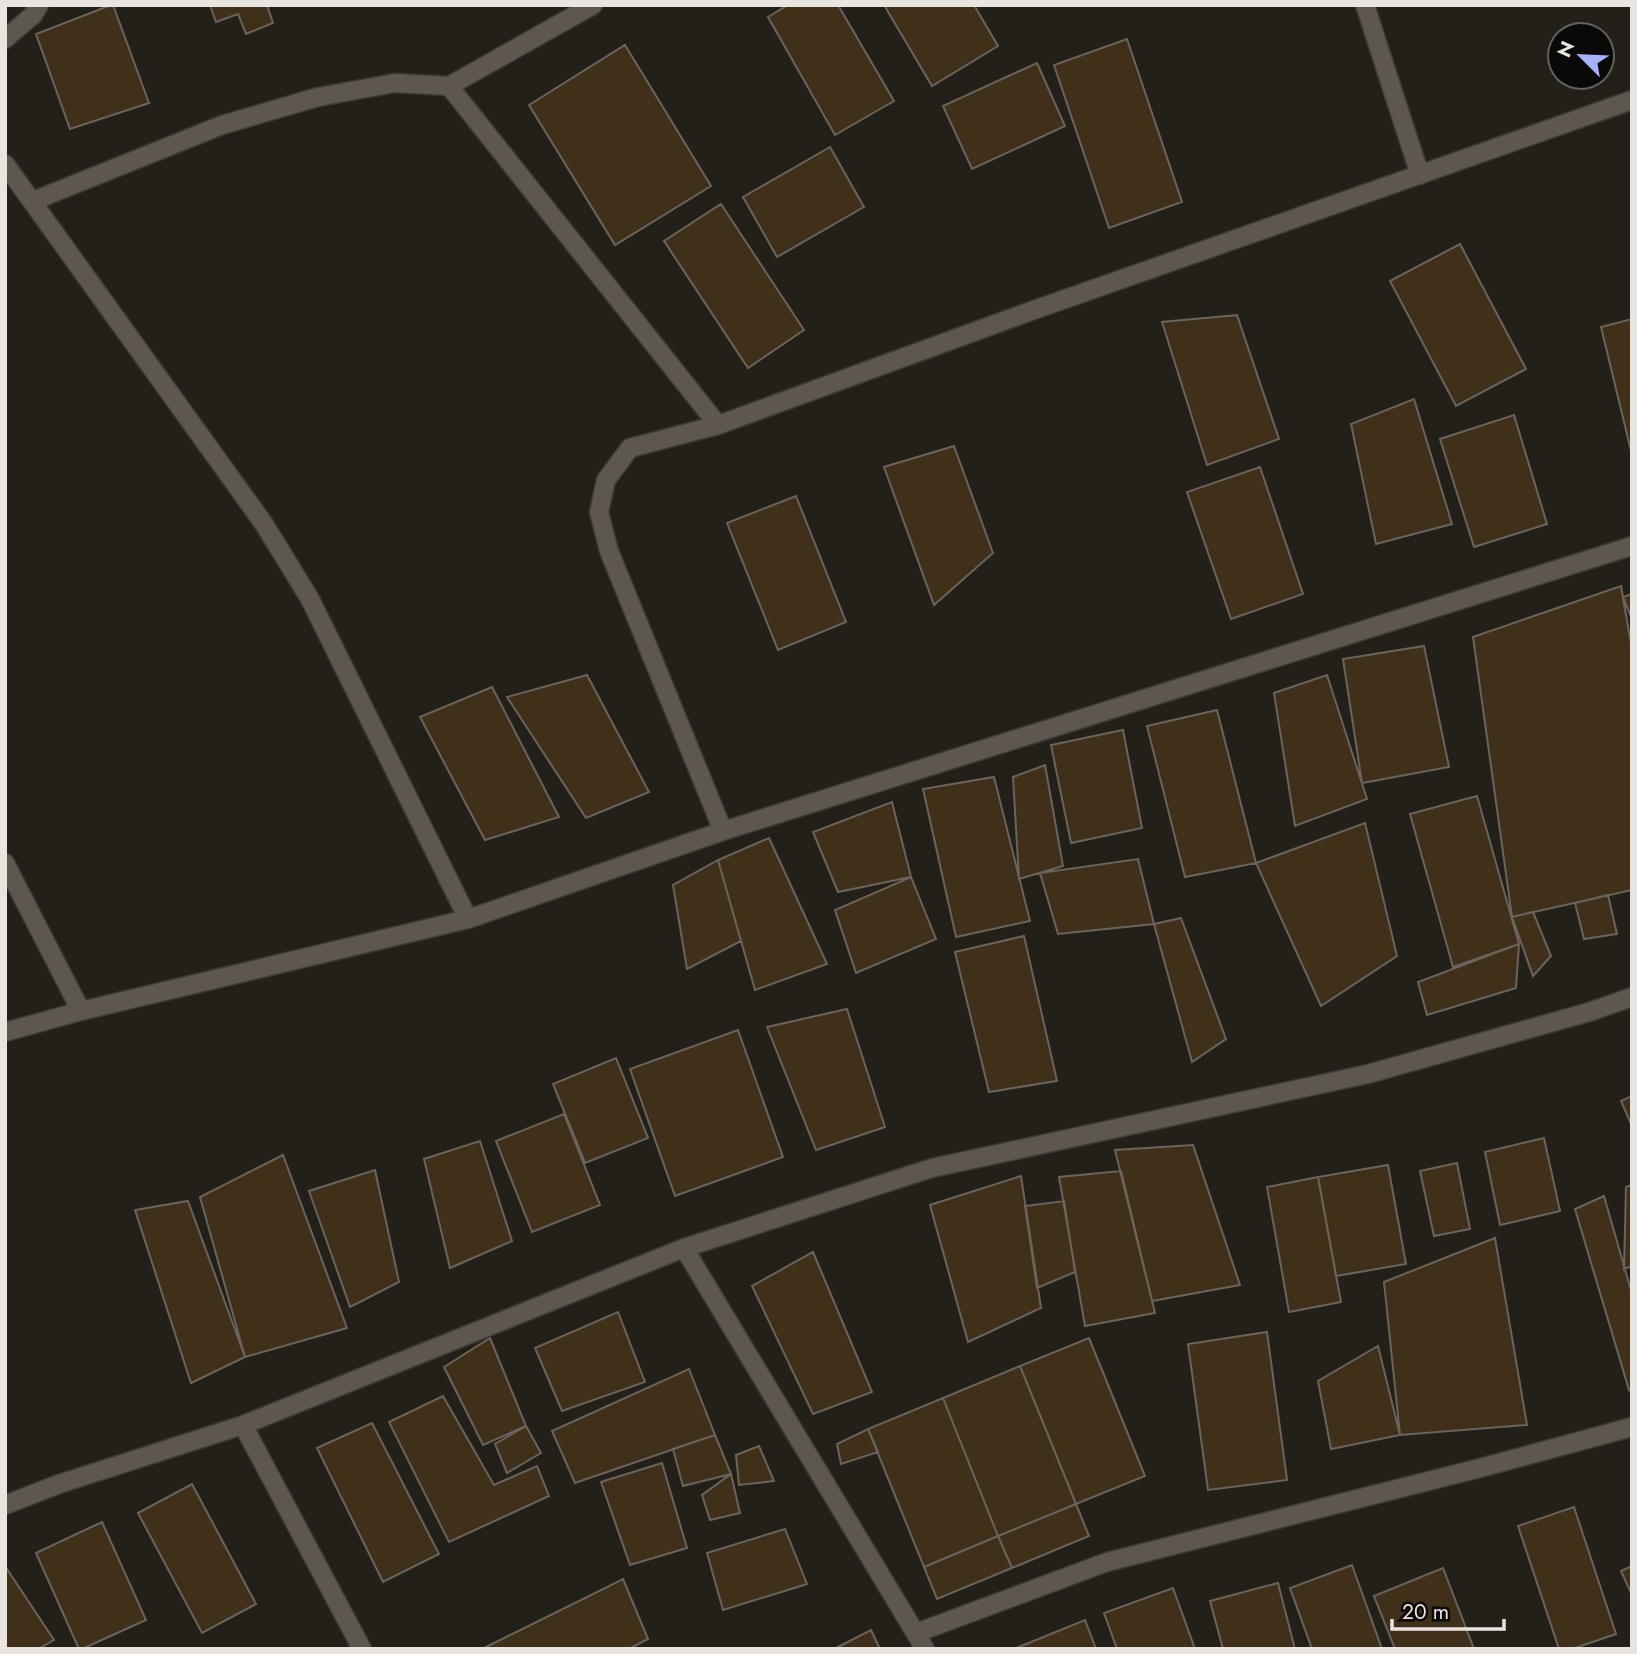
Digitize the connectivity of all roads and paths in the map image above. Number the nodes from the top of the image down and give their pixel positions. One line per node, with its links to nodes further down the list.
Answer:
1 (38, 5): 4 (street)
2 (593, 5): 5 (street)
3 (1365, 5): 8 (street)
4 (5, 39)
5 (449, 86): 9 (street); 10 (street)
6 (1632, 100): 8 (street)
7 (5, 164): 9 (street)
8 (1420, 175): 10 (street)
9 (33, 201): 14 (street)
10 (718, 425): 12 (street)
11 (1632, 546): 12 (street)
12 (723, 831): 14 (street)
13 (5, 863): 16 (street)
14 (468, 919): 16 (street)
15 (1632, 996): 18 (street)
16 (81, 1011): 17 (street)
17 (5, 1032)
18 (684, 1248): 19 (street); 22 (street)
19 (243, 1425): 21 (street); 23 (street)
20 (1632, 1427): 22 (street)
21 (5, 1505)
22 (920, 1641)
23 (362, 1649)

